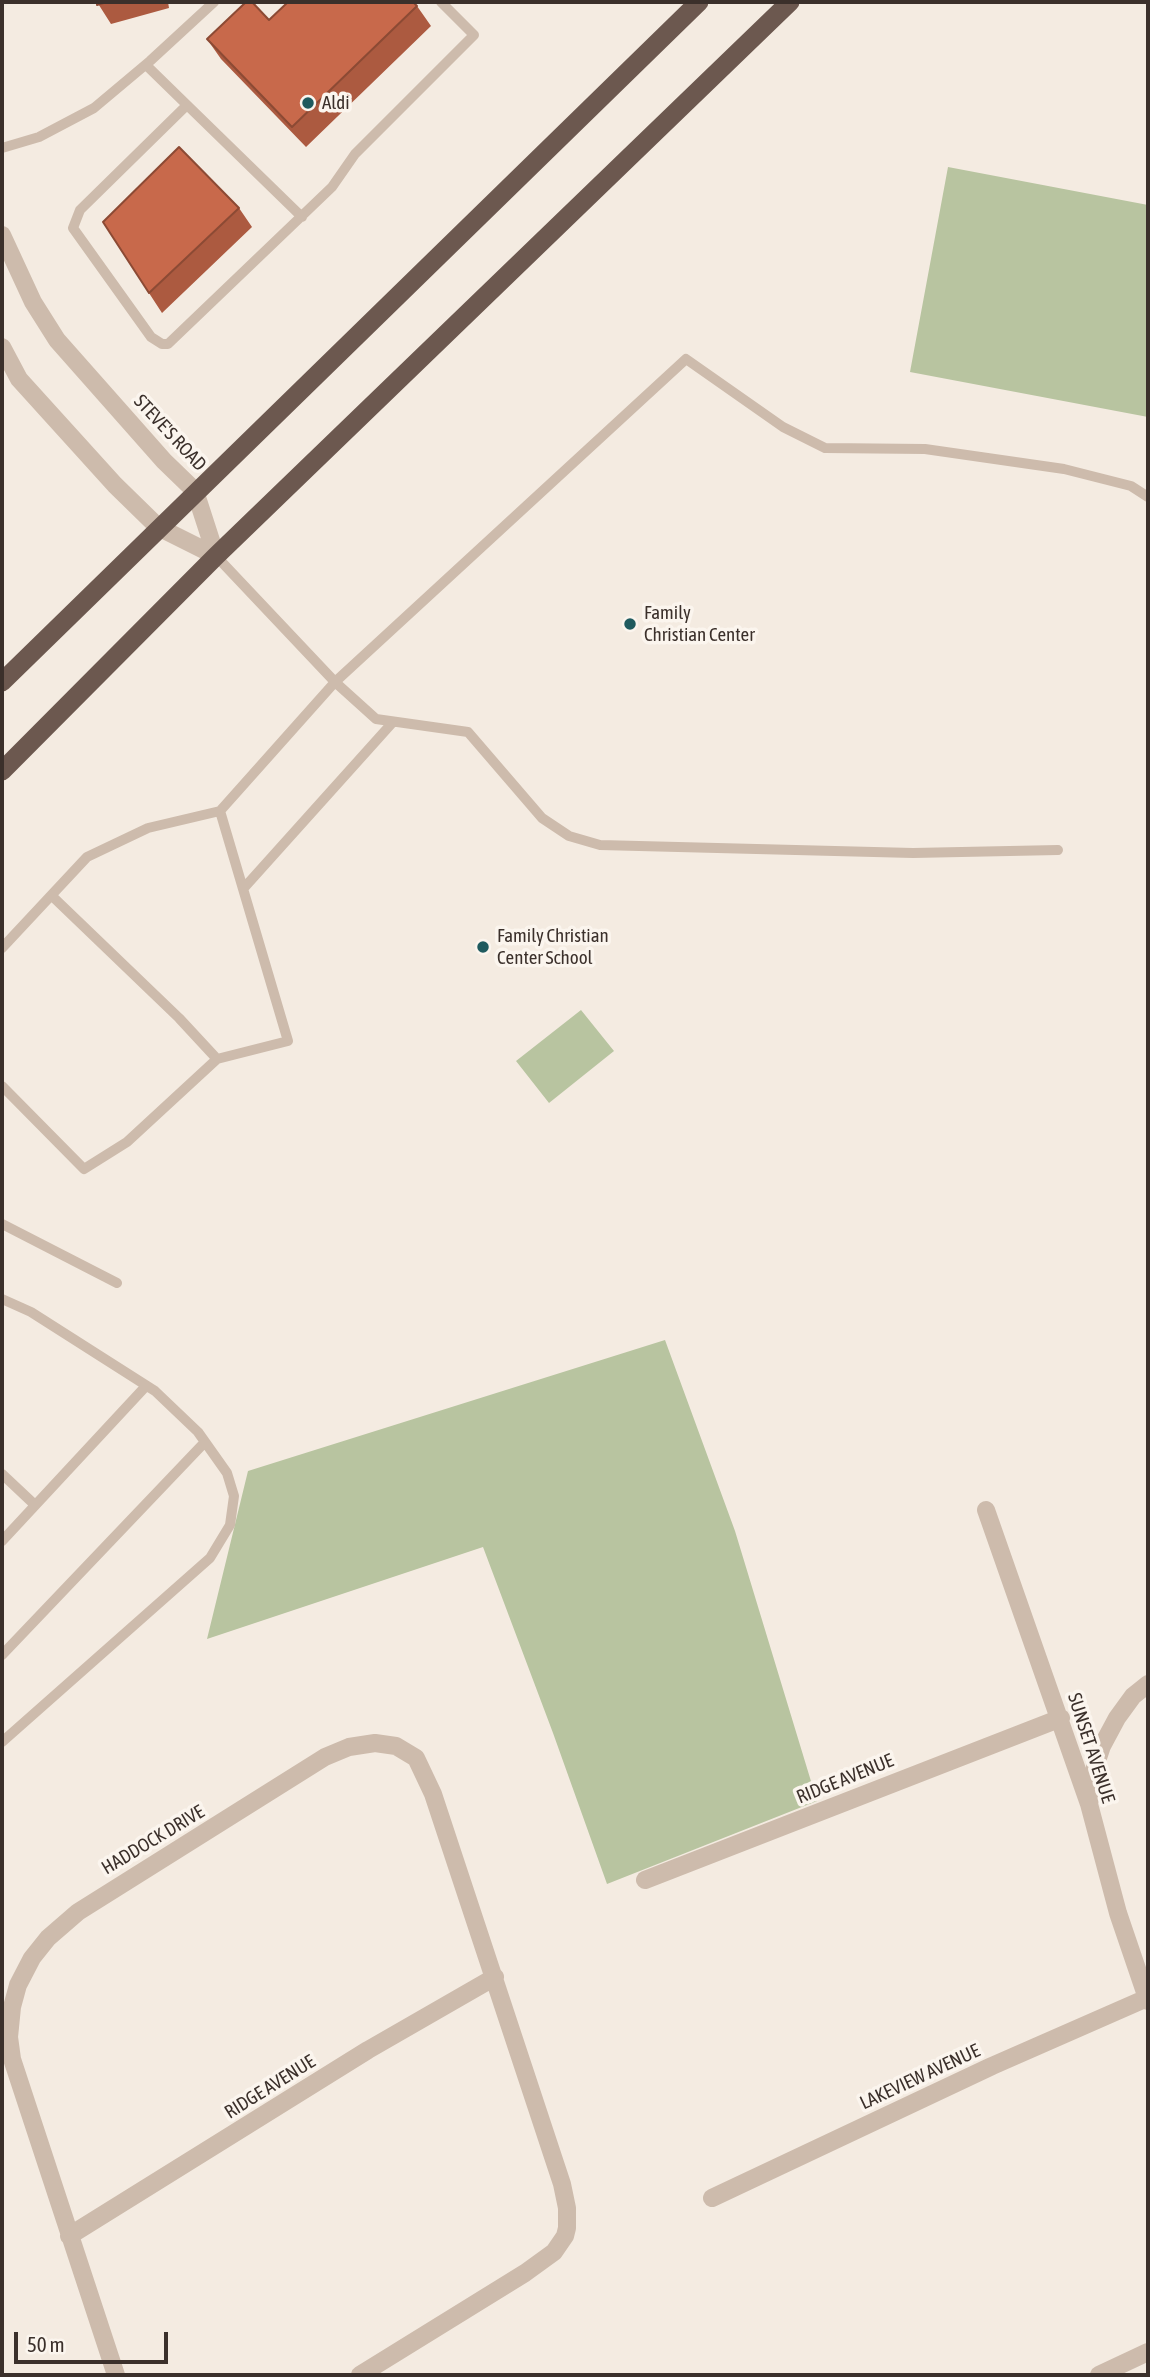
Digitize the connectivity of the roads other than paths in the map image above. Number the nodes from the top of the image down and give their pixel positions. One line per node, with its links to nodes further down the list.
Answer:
1 (214, 2): 5 (lane)
2 (441, 2): 8 (lane)
3 (697, 2): 11 (highway)
4 (790, 2): 14 (highway)
5 (146, 65): 6 (lane); 7 (lane)
6 (187, 105): 8 (lane); 8 (lane)
7 (2, 148)
8 (302, 217)
9 (2, 235): 11 (street, STEVE'S ROAD)
10 (2, 347): 13 (street)
11 (195, 491): 13 (highway); 14 (street, STEVE'S ROAD)
12 (1148, 497): 16 (lane)
13 (158, 527): 14 (street); 15 (highway)
14 (216, 556): 16 (lane); 18 (highway)
15 (2, 682)
16 (335, 682): 17 (lane); 19 (lane)
17 (393, 722): 20 (lane); 21 (lane)
18 (2, 771)
19 (220, 811): 21 (lane); 22 (lane)
20 (1058, 850)
21 (243, 889): 24 (lane)
22 (52, 895): 23 (lane); 24 (lane)
23 (2, 948)
24 (217, 1059): 25 (lane)
25 (2, 1086)
26 (2, 1224): 27 (lane)
27 (117, 1283)
28 (2, 1299): 29 (lane)
29 (146, 1386): 30 (lane); 32 (lane)
30 (205, 1442): 35 (lane); 38 (lane)
31 (2, 1474): 32 (lane)
32 (35, 1505): 34 (lane)
33 (986, 1510): 37 (street, SUNSET AVENUE)
34 (2, 1541)
35 (2, 1655)
36 (1148, 1684): 39 (street)
37 (1060, 1718): 39 (street, SUNSET AVENUE); 40 (street, RIDGE AVENUE)
38 (2, 1742)
39 (1089, 1804): 42 (street, SUNSET AVENUE)
40 (645, 1880)
41 (495, 1977): 44 (street, RIDGE AVENUE); 44 (street, HADDOCK DRIVE); 47 (street, HADDOCK DRIVE)
42 (1148, 2000): 43 (street, LAKEVIEW AVENUE)
43 (712, 2198)
44 (69, 2236): 46 (street, HADDOCK DRIVE)
45 (1148, 2353): 48 (street)
46 (116, 2375)
47 (360, 2375)
48 (1099, 2375)

